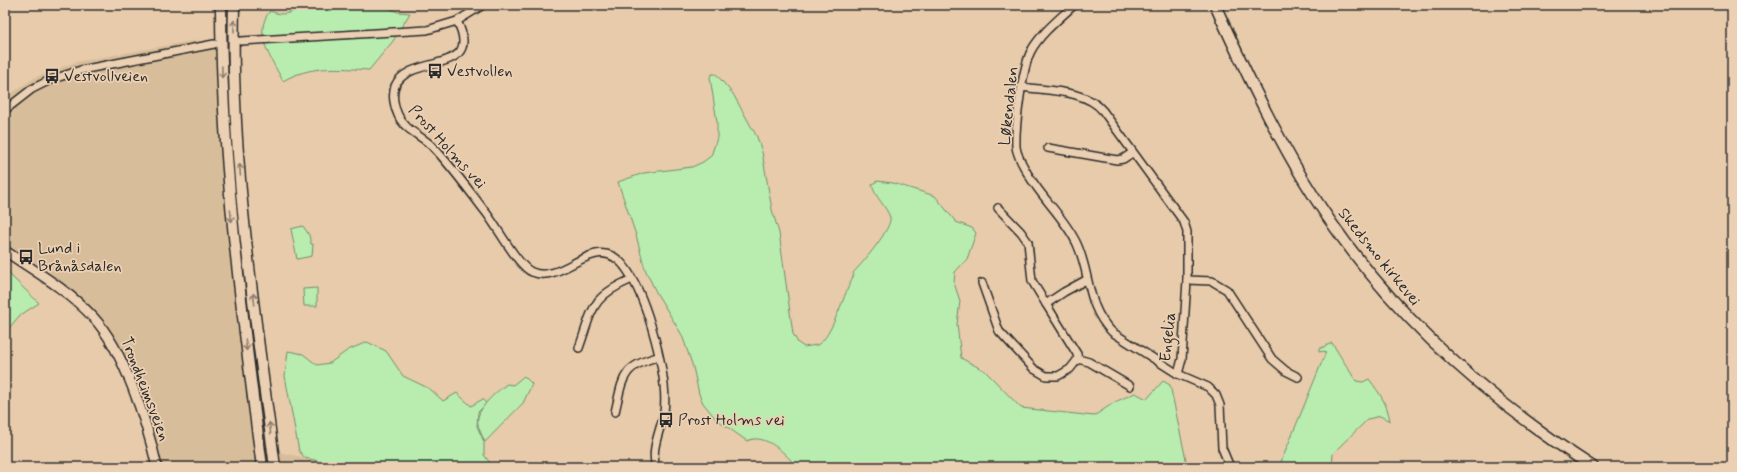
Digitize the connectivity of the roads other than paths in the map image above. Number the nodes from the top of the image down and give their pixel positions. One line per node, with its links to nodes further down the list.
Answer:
1 (221, 5): 28 (highway, one-way to 28)
2 (234, 5): 29 (highway, one-way to 2)
3 (483, 5): 6 (street)
4 (1074, 5): 9 (street, Løkendalen)
5 (1215, 5): 32 (highway, Skedsmo kirkevei)
6 (457, 20): 7 (street); 15 (street, Prost Holms vei)
7 (241, 41)
8 (214, 44): 10 (street)
9 (1022, 87): 12 (street, Engelia); 16 (street, Løkendalen)
10 (5, 110)
11 (1048, 148): 12 (street)
12 (1132, 153): 17 (street, Engelia)
13 (998, 208): 19 (street)
14 (5, 251): 27 (main road, Trondheimsveien)
15 (632, 279): 20 (street); 21 (street, Prost Holms vei)
16 (1086, 280): 19 (street); 23 (street, Løkendalen)
17 (1187, 280): 23 (street, Engelia); 24 (street)
18 (982, 283): 22 (street)
19 (1046, 304): 22 (street)
20 (578, 348)
21 (658, 357): 26 (street); 30 (street, Prost Holms vei)
22 (1078, 359): 25 (street)
23 (1178, 374): 31 (street, Engelia)
24 (1298, 377)
25 (1130, 386)
26 (614, 412)
27 (157, 467)
28 (262, 467)
29 (275, 467)
30 (656, 467)
31 (1230, 467)
32 (1593, 467)

